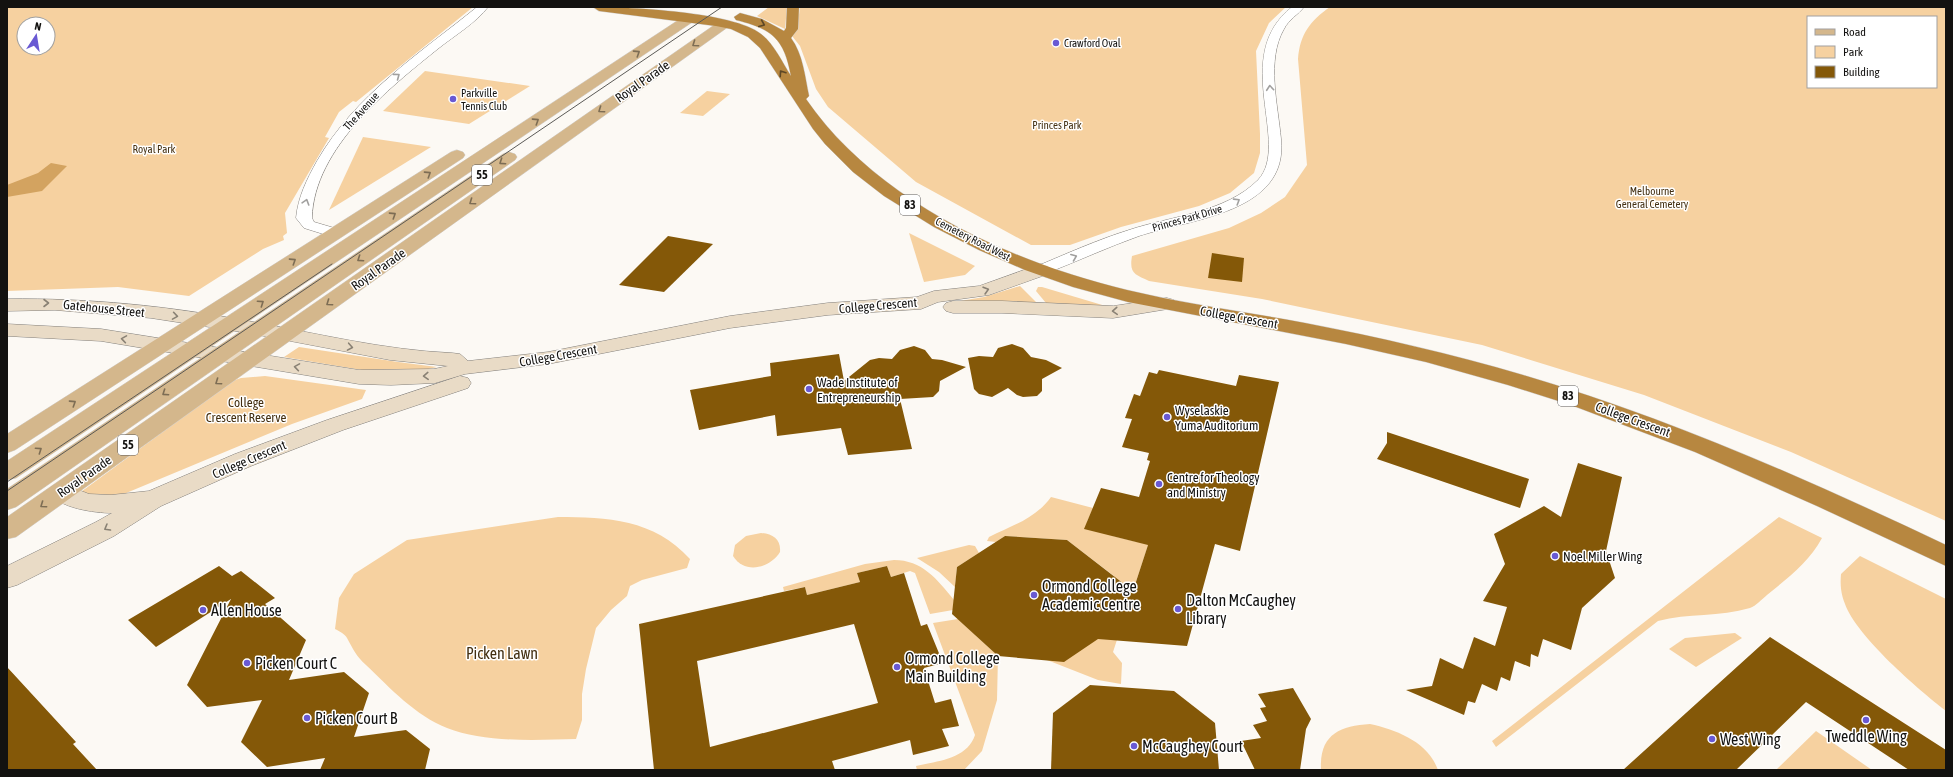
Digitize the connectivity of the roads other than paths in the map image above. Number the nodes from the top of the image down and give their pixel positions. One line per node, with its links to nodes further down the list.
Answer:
1 (484, 7): 12 (street, The Avenue, one-way to 1)
2 (599, 7): 6 (highway, 83)
3 (749, 7): 7 (highway, Royal Parade / 55)
4 (793, 7): 8 (highway)
5 (1299, 7): 15 (street, Princes Park Drive, one-way to 5)
6 (699, 13): 7 (highway, Royal Parade / 55); 9 (main road, Royal Parade / 55); 10 (main road, Royal Parade / 55, one-way to 6); 11 (highway, Cemetery Road West / 83, one-way to 6); 14 (main road, Royal Parade / 55, one-way to 14)
7 (736, 16): 8 (highway, one-way to 8)
8 (785, 37): 11 (highway, Cemetery Road West / 83)
9 (586, 72): 10 (main road); 12 (main road, Royal Parade / 55, one-way to 9)
10 (605, 75): 13 (main road, Royal Parade / 55, one-way to 10)
11 (804, 105): 15 (highway, Cemetery Road West / 83)
12 (336, 233): 13 (main road); 19 (main road, Royal Parade / 55, one-way to 12)
13 (360, 237): 14 (main road); 20 (main road, Royal Parade / 55, one-way to 13)
14 (390, 249): 22 (main road, Royal Parade / 55, one-way to 22); 23 (main road, Royal Parade / 55, one-way to 23)
15 (1041, 270): 16 (main road, College Crescent, one-way to 15); 17 (highway, College Crescent / 83)
16 (921, 303): 17 (main road, one-way to 16); 28 (main road, College Crescent)
17 (1167, 304): 36 (highway, College Crescent / 83)
18 (7, 305): 19 (main road, Gatehouse Street, one-way to 19)
19 (201, 320): 20 (main road); 24 (main road, Royal Parade / 55)
20 (229, 325): 22 (main road); 25 (main road, Royal Parade / 55)
21 (7, 330): 24 (main road, one-way to 21)
22 (257, 330): 23 (main road); 26 (main road, Royal Parade / 55)
23 (284, 335): 27 (main road, Royal Parade / 55); 29 (main road, one-way to 29)
24 (162, 345): 25 (main road, College Crescent); 30 (main road, Royal Parade / 55, one-way to 24)
25 (190, 350): 26 (main road, College Crescent); 31 (main road, Royal Parade / 55, one-way to 25)
26 (220, 355): 27 (main road, College Crescent); 34 (main road, Royal Parade / 55, one-way to 34)
27 (250, 359): 29 (main road, College Crescent, one-way to 27); 32 (main road, Royal Parade / 55, one-way to 32)
28 (505, 364): 29 (main road, College Crescent); 33 (main road, College Crescent)
29 (464, 368)
30 (7, 446)
31 (7, 472)
32 (61, 492): 33 (main road, College Crescent); 35 (main road, Royal Parade / 55, one-way to 35)
33 (152, 500): 37 (main road, College Crescent, one-way to 37)
34 (7, 501)
35 (7, 530)
36 (1946, 556)
37 (7, 578)

